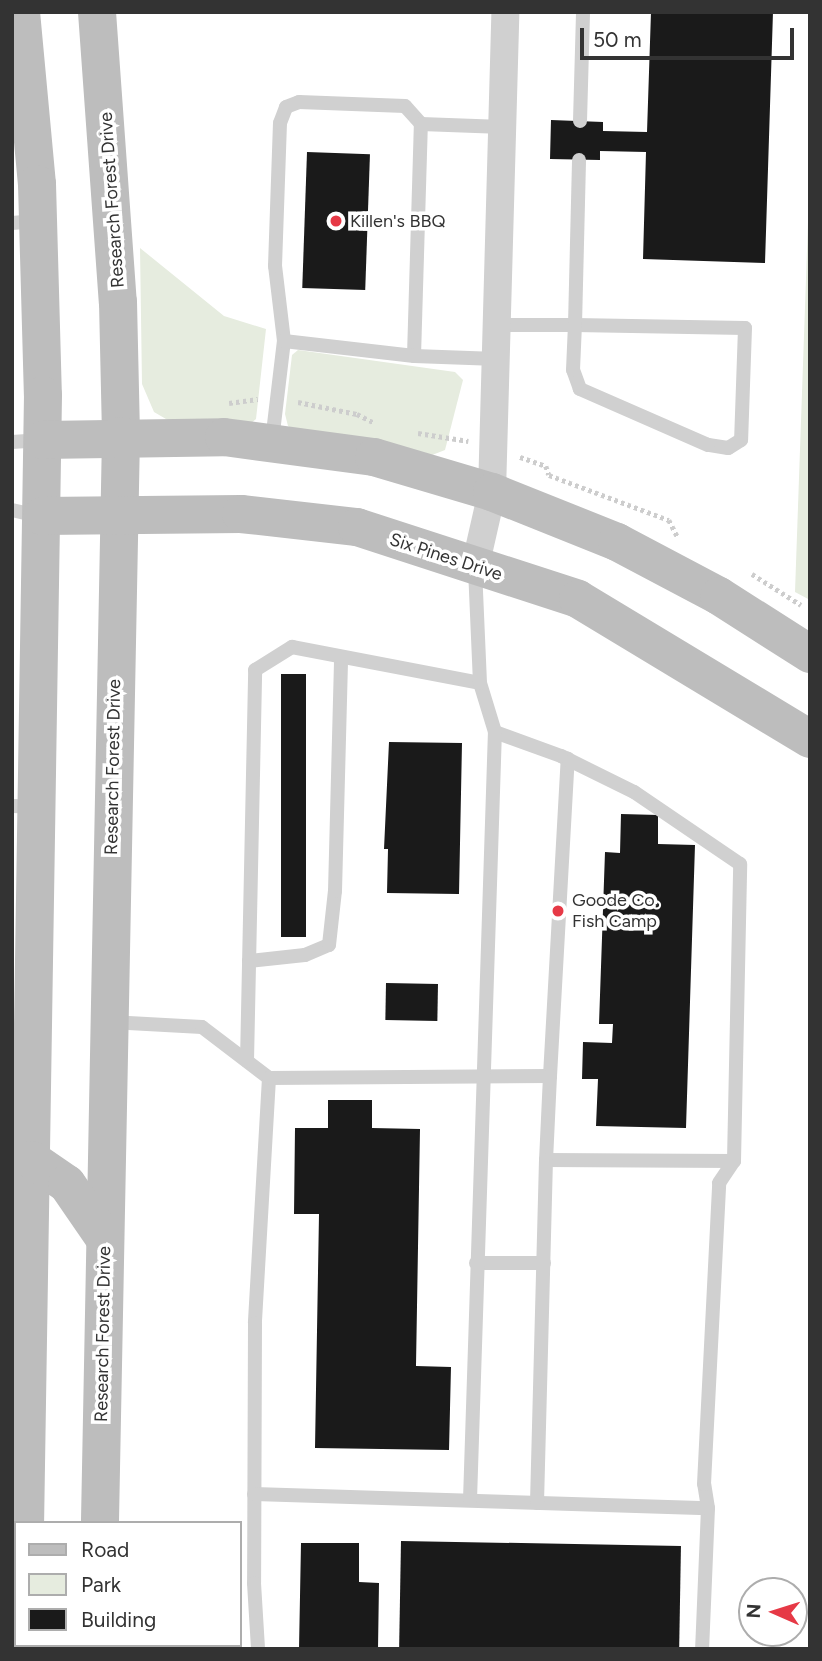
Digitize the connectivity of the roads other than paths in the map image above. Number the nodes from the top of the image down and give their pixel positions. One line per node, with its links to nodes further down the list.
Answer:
1 (21, 12): 9 (main road)
2 (97, 12): 15 (main road, Research Forest Drive)
3 (505, 12): 7 (street)
4 (583, 12): 5 (lane)
5 (580, 121)
6 (421, 124): 7 (lane); 12 (lane); 13 (lane)
7 (503, 127): 10 (street)
8 (579, 160): 11 (lane)
9 (25, 222): 16 (main road)
10 (497, 325): 11 (lane); 14 (street)
11 (575, 325): 11 (lane)
12 (284, 341): 13 (lane); 17 (lane)
13 (414, 356): 14 (lane)
14 (496, 359): 18 (street)
15 (121, 436): 16 (main road); 17 (main road); 20 (main road, Research Forest Drive)
16 (28, 441): 19 (main road)
17 (272, 442): 18 (main road)
18 (492, 492): 21 (street); 22 (main road)
19 (27, 513): 20 (main road, Six Pines Drive); 28 (main road)
20 (118, 515): 21 (main road, Six Pines Drive); 30 (main road, Research Forest Drive)
21 (475, 566): 24 (lane); 26 (main road, Six Pines Drive)
22 (810, 654)
23 (341, 657): 24 (lane); 29 (lane); 29 (lane)
24 (480, 683): 25 (lane)
25 (495, 732): 27 (lane); 32 (lane)
26 (810, 739)
27 (568, 759): 33 (lane); 37 (lane)
28 (25, 807): 36 (main road)
29 (249, 961): 31 (lane)
30 (108, 1022): 31 (lane); 38 (main road, Research Forest Drive)
31 (247, 1061): 34 (lane)
32 (481, 1074): 33 (lane); 34 (lane); 39 (lane)
33 (550, 1076): 35 (lane)
34 (270, 1078): 41 (lane)
35 (546, 1160): 37 (lane); 40 (lane)
36 (22, 1161): 38 (main road); 45 (main road)
37 (734, 1161): 44 (lane)
38 (105, 1240): 46 (main road, Research Forest Drive)
39 (476, 1263): 40 (lane); 42 (lane)
40 (544, 1263): 43 (lane)
41 (254, 1494): 42 (lane); 47 (lane)
42 (470, 1500): 43 (lane)
43 (537, 1503): 44 (lane)
44 (708, 1508): 48 (lane)
45 (25, 1521)
46 (100, 1521)
47 (258, 1649)
48 (702, 1649)

